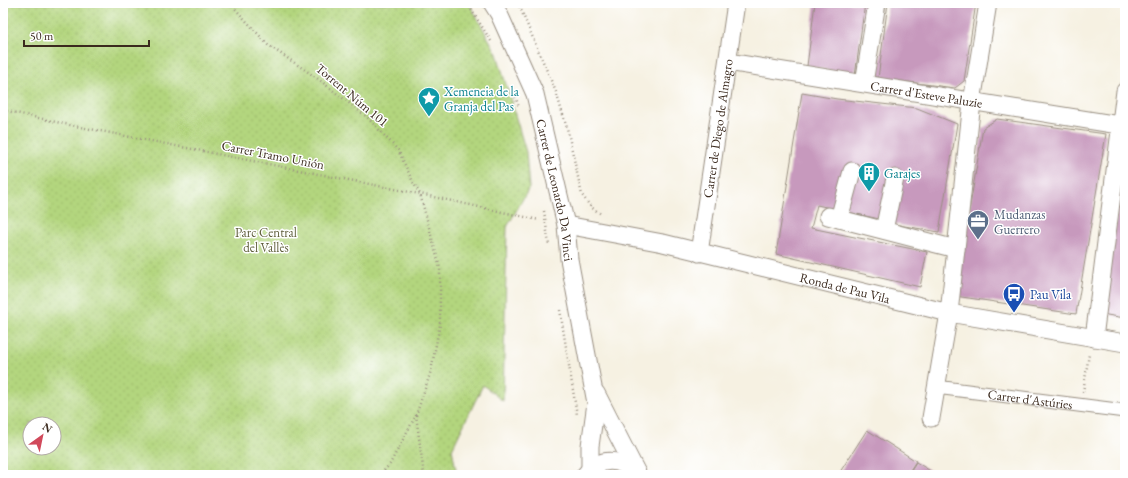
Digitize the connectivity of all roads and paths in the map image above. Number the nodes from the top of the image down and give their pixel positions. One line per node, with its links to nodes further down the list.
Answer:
1 (230, 3): 19 (path, Torrent Núm 101)
2 (467, 3): 8 (path)
3 (492, 3): 23 (street, Carrer de Leonardo Da Vinci)
4 (518, 3): 21 (path)
5 (736, 3): 9 (street, Carrer de Diego de Almagro)
6 (877, 3): 10 (street)
7 (988, 3): 13 (street)
8 (494, 46)
9 (728, 62): 10 (street, Carrer d'Esteve Paluzie); 27 (street, Carrer de Diego de Almagro)
10 (864, 83): 13 (street, Carrer d'Esteve Paluzie)
11 (512, 88): 15 (path)
12 (1125, 91): 16 (street)
13 (972, 102): 16 (street, Carrer d'Esteve Paluzie); 26 (street)
14 (3, 110): 19 (path, Carrer Tramo Unión)
15 (520, 110)
16 (1122, 126): 31 (street)
17 (852, 171): 24 (street)
18 (895, 178): 24 (street)
19 (420, 194): 22 (path, Carrer Tramo Unión); 36 (path, Torrent Núm 101)
20 (544, 209): 25 (path)
21 (602, 214)
22 (539, 220)
23 (566, 225): 27 (street, Ronda de Pau Vila); 32 (street, Carrer de Leonardo Da Vinci)
24 (884, 230): 26 (street)
25 (550, 247)
26 (956, 249): 29 (street)
27 (699, 253): 29 (street, Ronda de Pau Vila)
28 (559, 307): 38 (path)
29 (949, 313): 31 (street, Ronda de Pau Vila); 33 (street)
30 (1125, 343): 31 (street, Ronda de Pau Vila)
31 (1091, 345): 34 (path)
32 (592, 386): 39 (street, Carrer de Leonardo Da Vinci); 40 (street, Carrer de Leonardo Da Vinci)
33 (936, 387): 34 (street, Carrer d'Astúries); 37 (street)
34 (1081, 405): 35 (street, Carrer d'Astúries)
35 (1125, 410)
36 (416, 415): 41 (path, Torrent Núm 101); 42 (path)
37 (931, 418)
38 (578, 422)
39 (588, 472): 40 (street)
40 (638, 474)
41 (380, 475)
42 (424, 475)

